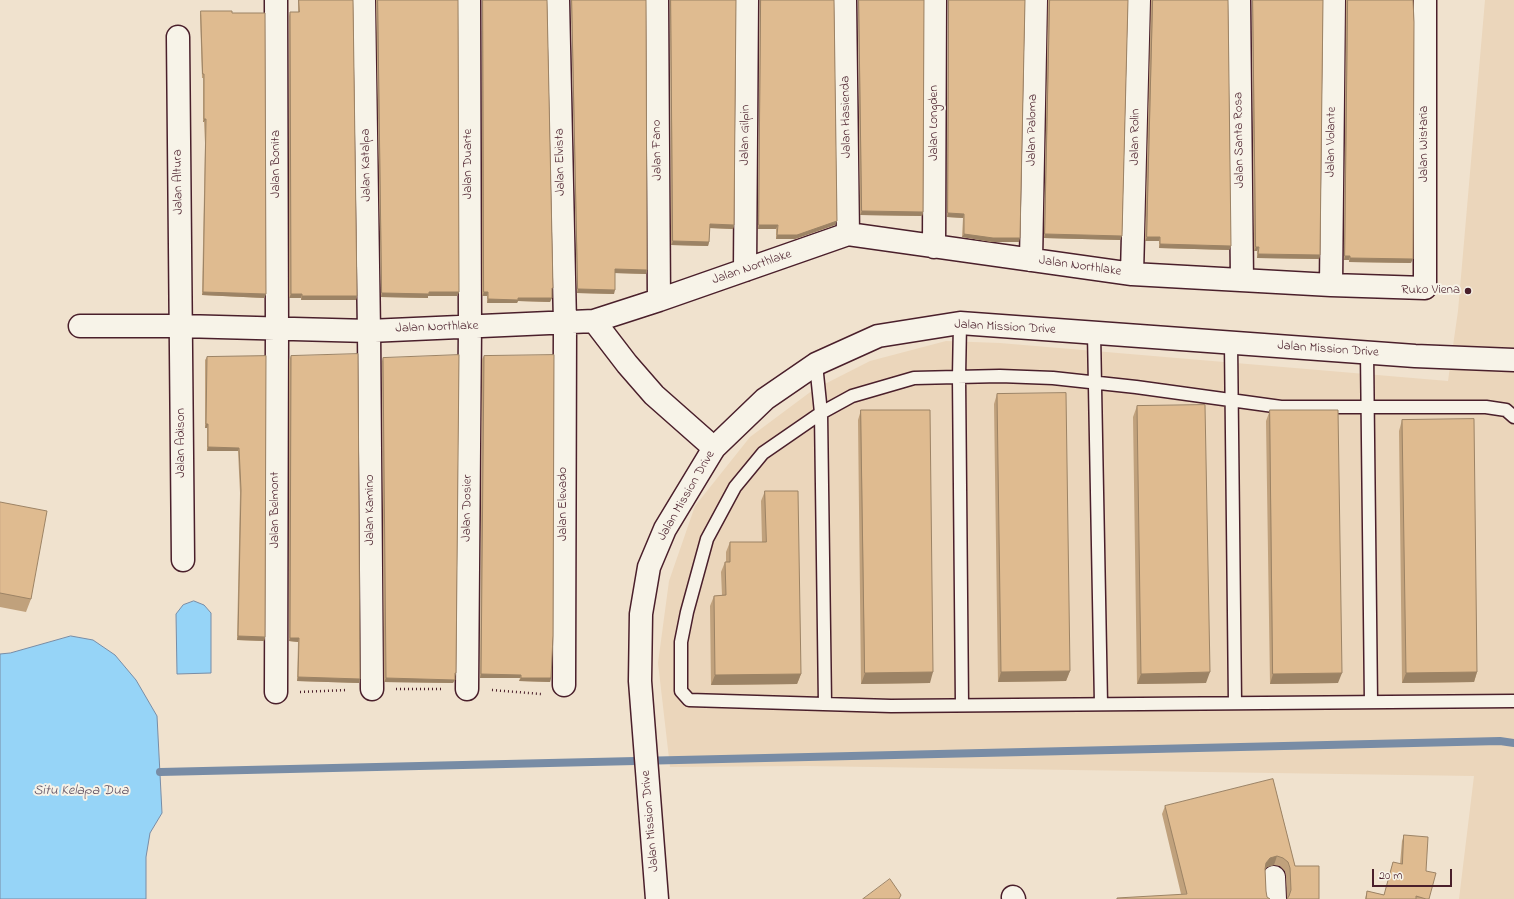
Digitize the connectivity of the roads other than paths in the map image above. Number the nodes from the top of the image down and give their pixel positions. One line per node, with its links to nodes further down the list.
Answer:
1 (276, 0): 30 (street, Jalan Bonita)
2 (364, 0): 31 (street, Jalan Katalpa)
3 (469, 0): 29 (street, Jalan Duarte)
4 (558, 0): 25 (street, Jalan Elvista)
5 (656, 0): 23 (street, Jalan Fano)
6 (747, 0): 18 (street, Jalan Gilpin)
7 (845, 0): 15 (street, Jalan Hasienda)
8 (935, 0): 16 (street, Jalan Longden)
9 (1036, 0): 17 (street, Jalan Paloma)
10 (1139, 0): 19 (street, Jalan Rolin)
11 (1239, 0): 20 (street, Jalan Santa Rosa)
12 (1334, 0): 21 (street, Jalan Volante)
13 (1425, 0): 22 (street, Jalan Wistaria)
14 (178, 37): 28 (street, Jalan Altura)
15 (848, 234): 16 (street, Jalan Northlake); 18 (street, Jalan Northlake)
16 (934, 247): 17 (street, Jalan Northlake)
17 (1031, 260): 19 (street, Jalan Northlake)
18 (745, 270): 23 (street, Jalan Northlake)
19 (1132, 274): 20 (street, Jalan Northlake)
20 (1242, 280): 21 (street, Jalan Northlake)
21 (1331, 285): 22 (street, Jalan Northlake)
22 (1425, 288)
23 (659, 300): 24 (street, Jalan Northlake)
24 (594, 321): 25 (street, Jalan Northlake); 43 (street)
25 (565, 323): 29 (street, Jalan Northlake); 45 (street, Jalan Elevado)
26 (960, 323): 32 (street, Jalan Mission Drive); 36 (street, Jalan Mission Drive); 37 (lane)
27 (80, 326): 28 (street, Jalan Northlake)
28 (181, 326): 30 (street, Jalan Northlake); 44 (street, Jalan Adison)
29 (470, 327): 31 (street, Jalan Northlake); 47 (street, Jalan Dosier)
30 (277, 328): 31 (street, Jalan Northlake); 48 (street, Jalan Belmont)
31 (369, 331): 46 (street, Jalan Kamino)
32 (1094, 333): 33 (street, Jalan Mission Drive); 38 (lane)
33 (1231, 343): 34 (street, Jalan Mission Drive); 39 (lane)
34 (1367, 352): 35 (street, Jalan Mission Drive); 40 (lane)
35 (1514, 360)
36 (816, 364): 41 (lane); 43 (street, Jalan Mission Drive)
37 (959, 377): 38 (lane); 41 (lane); 54 (lane)
38 (1095, 383): 39 (lane); 53 (lane)
39 (1232, 400): 40 (lane); 51 (lane)
40 (1367, 406): 42 (lane); 50 (lane)
41 (821, 413): 52 (lane); 52 (lane)
42 (1514, 417)
43 (714, 448): 56 (street, Jalan Mission Drive)
44 (183, 560)
45 (564, 685)
46 (372, 689)
47 (467, 689)
48 (276, 692)
49 (1514, 700): 50 (lane)
50 (1371, 702): 51 (lane)
51 (1235, 703): 53 (lane)
52 (825, 704): 54 (lane)
53 (1101, 704): 54 (lane)
54 (962, 705)
55 (1274, 877): 57 (street)
56 (657, 899)
57 (1275, 899)

